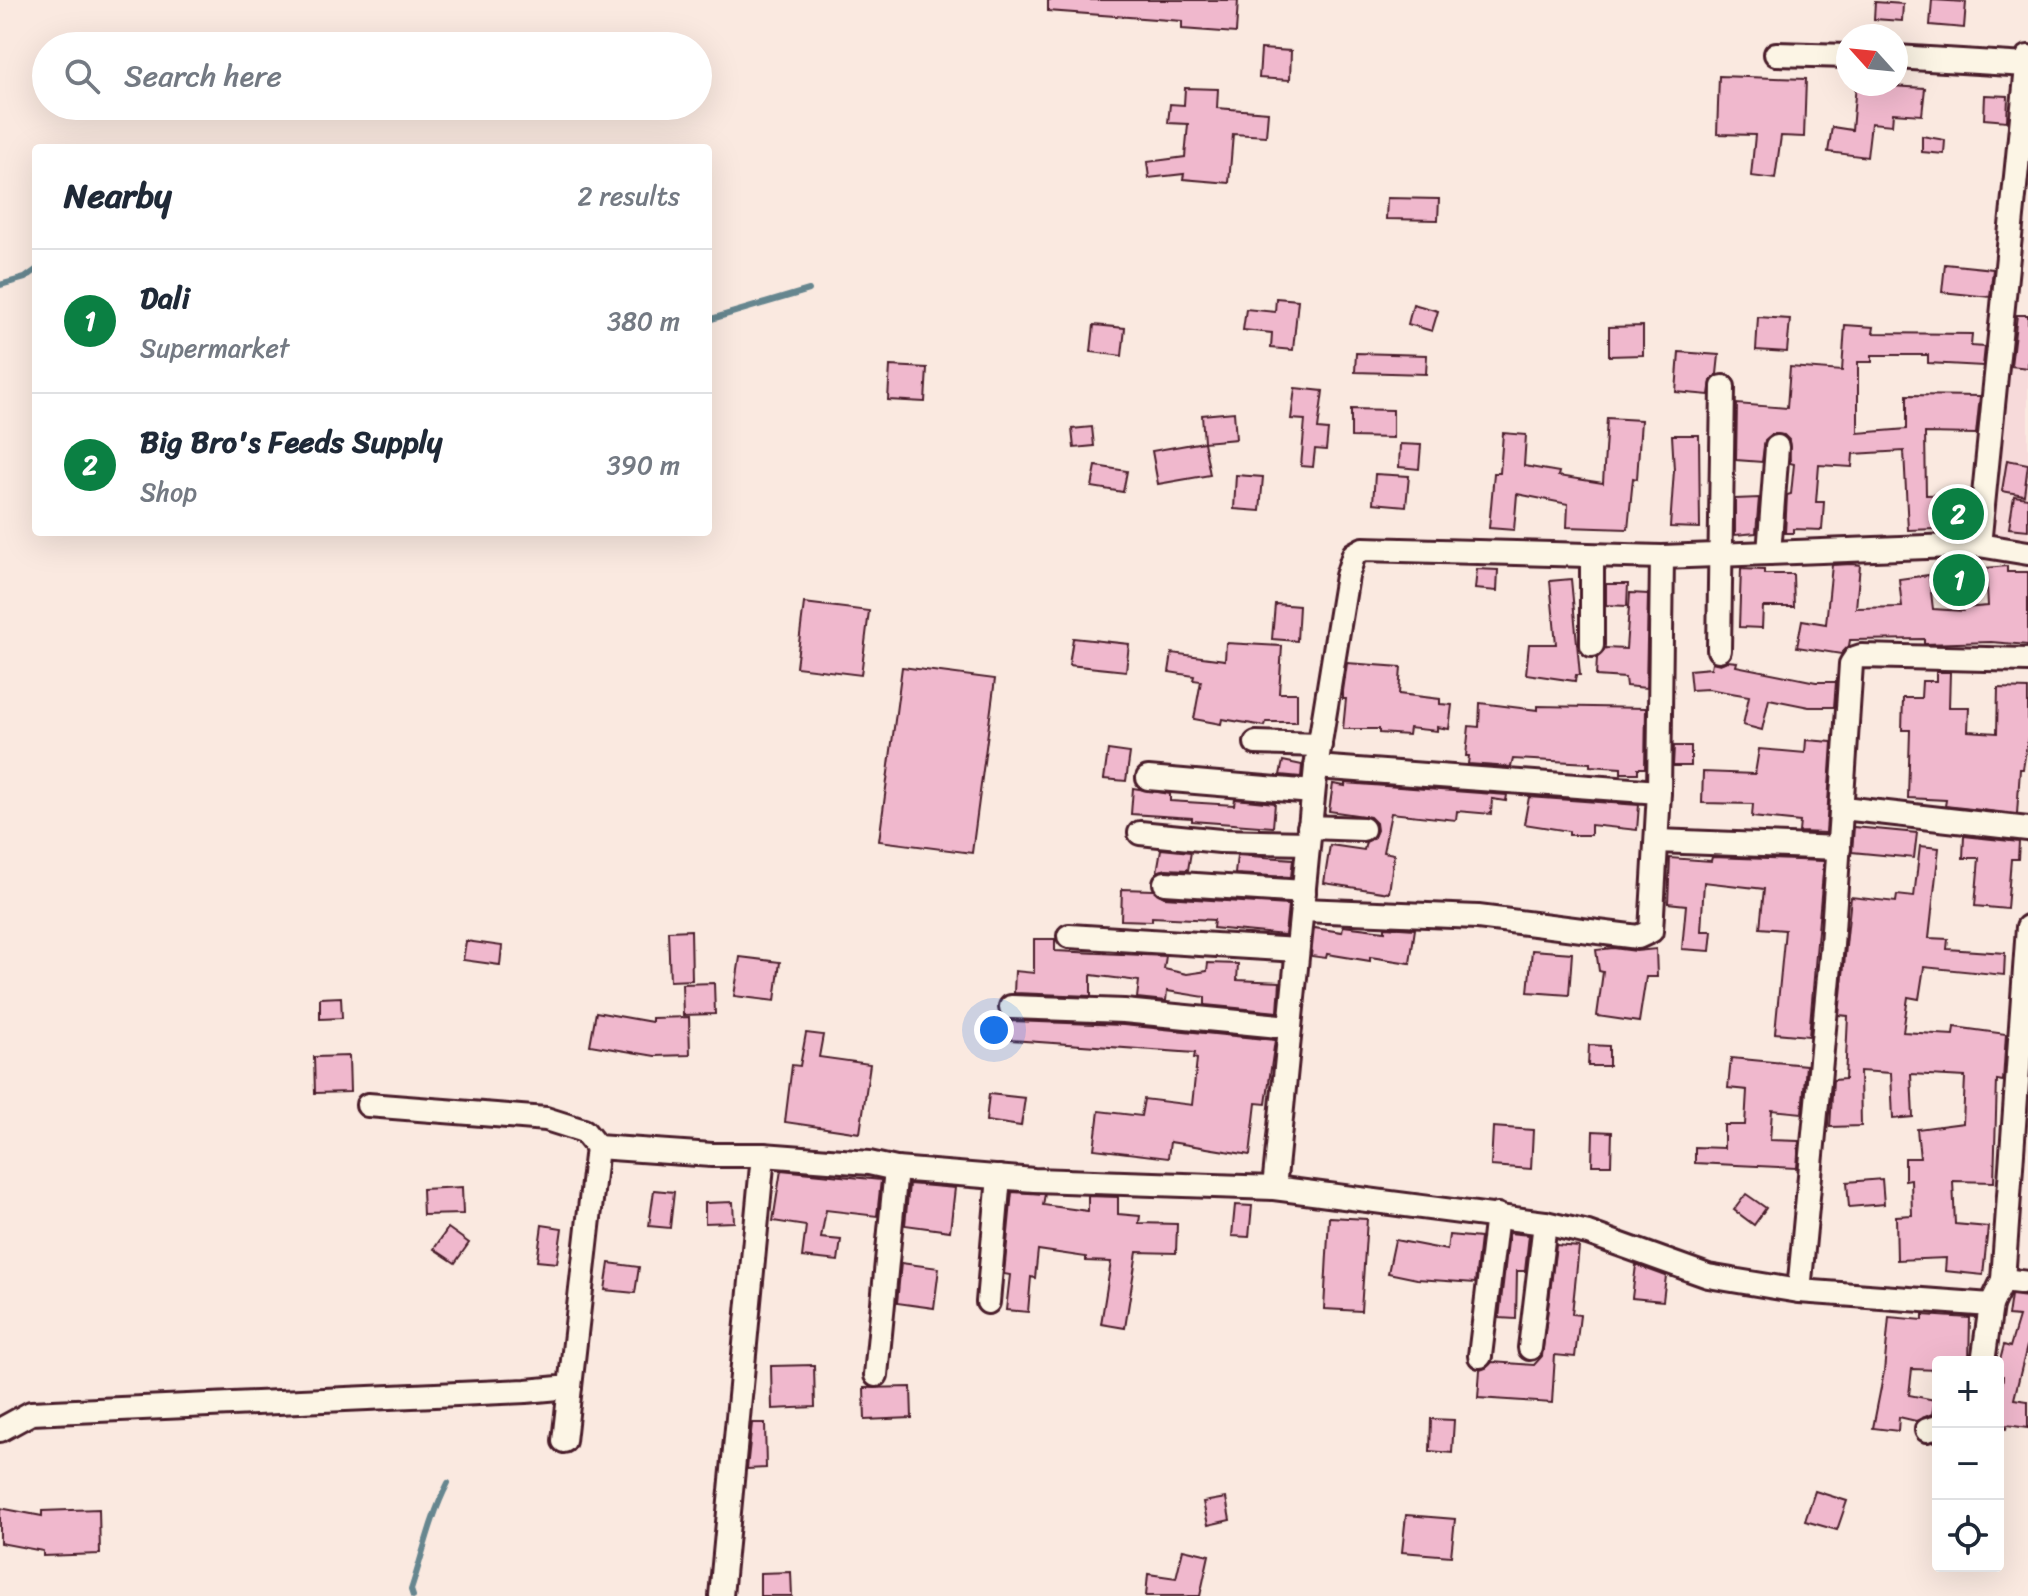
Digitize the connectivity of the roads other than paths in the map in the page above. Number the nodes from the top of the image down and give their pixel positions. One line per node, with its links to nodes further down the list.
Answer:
1 (1776, 54): 2 (street)
2 (1836, 56)
3 (2028, 57): 5 (street)
4 (1908, 58): 5 (street)
5 (2027, 65): 8 (street)
6 (1723, 387): 11 (street)
7 (1777, 447): 9 (street)
8 (1979, 545): 9 (street); 10 (street)
9 (1769, 553): 11 (street)
10 (2028, 553)
11 (1719, 555): 13 (street); 15 (street)
12 (1592, 556): 13 (street); 14 (street); 18 (street)
13 (1662, 557): 21 (street)
14 (1592, 645)
15 (1719, 650)
16 (2028, 660): 22 (street)
17 (1256, 743): 18 (street)
18 (1318, 756): 20 (street); 21 (street)
19 (1148, 778): 20 (street)
20 (1313, 792): 26 (street)
21 (1659, 792): 27 (street)
22 (1843, 808): 24 (street); 28 (street)
23 (1363, 829): 26 (street)
24 (2028, 829)
25 (1140, 833): 26 (street)
26 (1308, 835): 30 (street)
27 (1657, 841): 28 (street); 30 (street)
28 (1839, 848): 46 (street)
29 (1165, 883): 30 (street)
30 (1303, 901): 33 (street)
31 (2028, 927): 44 (street)
32 (1069, 936): 33 (street)
33 (1297, 950): 35 (street)
34 (1011, 1007): 35 (street)
35 (1290, 1027): 41 (street)
36 (368, 1105): 37 (street)
37 (597, 1147): 38 (street); 53 (street)
38 (763, 1155): 39 (street); 56 (street)
39 (896, 1169): 40 (street); 52 (street)
40 (999, 1177): 41 (street); 47 (street)
41 (1274, 1188): 42 (street)
42 (1497, 1215): 43 (street); 50 (street)
43 (1545, 1223): 46 (street); 49 (street)
44 (2003, 1280): 45 (street); 48 (street)
45 (2028, 1283)
46 (1799, 1291): 48 (street)
47 (988, 1302)
48 (1991, 1305): 51 (street)
49 (1530, 1348)
50 (1480, 1356)
51 (1984, 1356)
52 (876, 1375)
53 (570, 1387): 54 (street); 55 (street)
54 (0, 1430)
55 (564, 1441)
56 (721, 1596)

